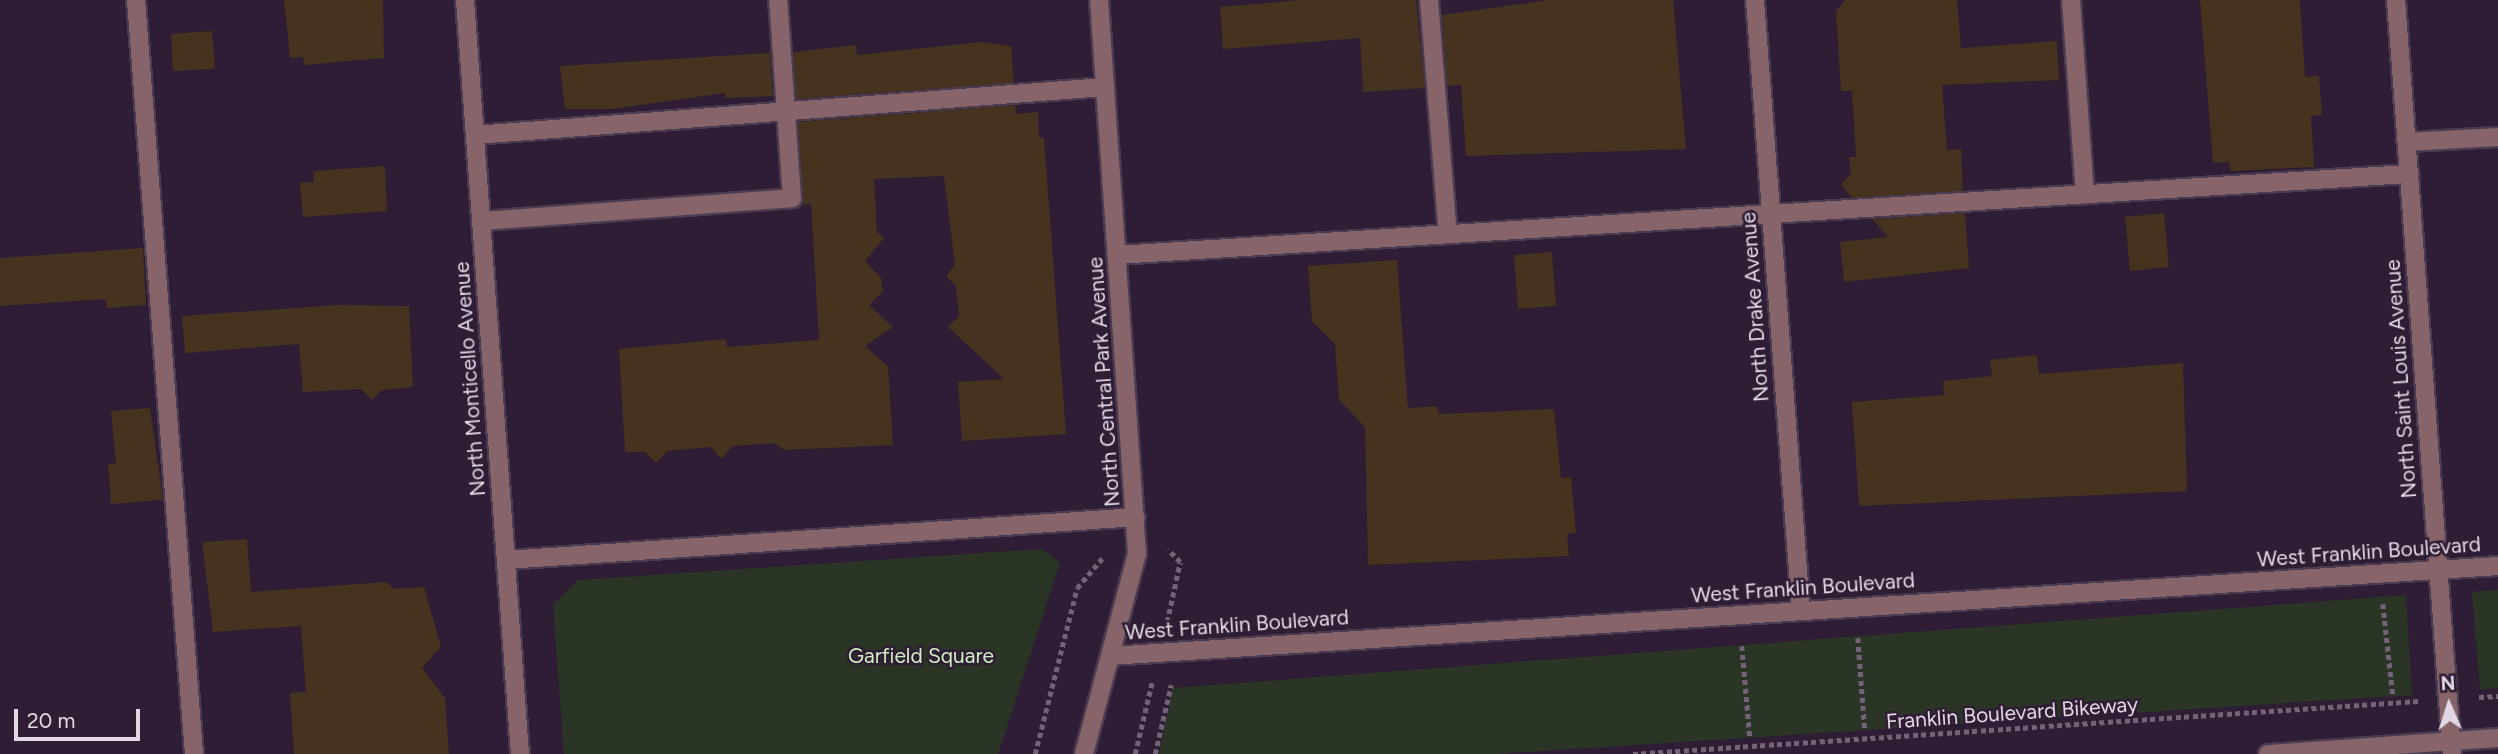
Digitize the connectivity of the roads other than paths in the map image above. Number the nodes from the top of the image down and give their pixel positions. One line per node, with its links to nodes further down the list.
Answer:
1 (136, 0): 28 (street)
2 (465, 0): 11 (street, North Monticello Avenue)
3 (778, 0): 10 (street)
4 (1099, 0): 9 (street, North Central Park Avenue)
5 (1429, 0): 18 (street)
6 (1755, 0): 16 (street, North Drake Avenue)
7 (2071, 0): 15 (street)
8 (2396, 0): 13 (street, North Saint Louis Avenue)
9 (1105, 87): 10 (street); 19 (street, North Central Park Avenue)
10 (786, 111): 11 (street); 17 (street)
11 (475, 135): 17 (street, North Monticello Avenue)
12 (2498, 137): 13 (street)
13 (2407, 142): 14 (street, North Saint Louis Avenue)
14 (2409, 174): 15 (street); 23 (street, North Saint Louis Avenue)
15 (2085, 194): 16 (street)
16 (1771, 213): 18 (street); 24 (street, North Drake Avenue)
17 (481, 221): 21 (street, North Monticello Avenue)
18 (1448, 234): 19 (street)
19 (1117, 255): 20 (street, North Central Park Avenue)
20 (1136, 517): 21 (street); 25 (street, North Central Park Avenue)
21 (506, 560): 29 (street, North Monticello Avenue)
22 (2498, 566): 23 (street, West Franklin Boulevard)
23 (2439, 570): 24 (street, West Franklin Boulevard); 27 (street, North Saint Louis Avenue)
24 (1801, 611): 25 (street, West Franklin Boulevard)
25 (1111, 656): 30 (street, North Central Park Avenue)
26 (2498, 738): 27 (street)
27 (2452, 748): 31 (street)
28 (194, 754)
29 (520, 754)
30 (1084, 754)
31 (2268, 754)

